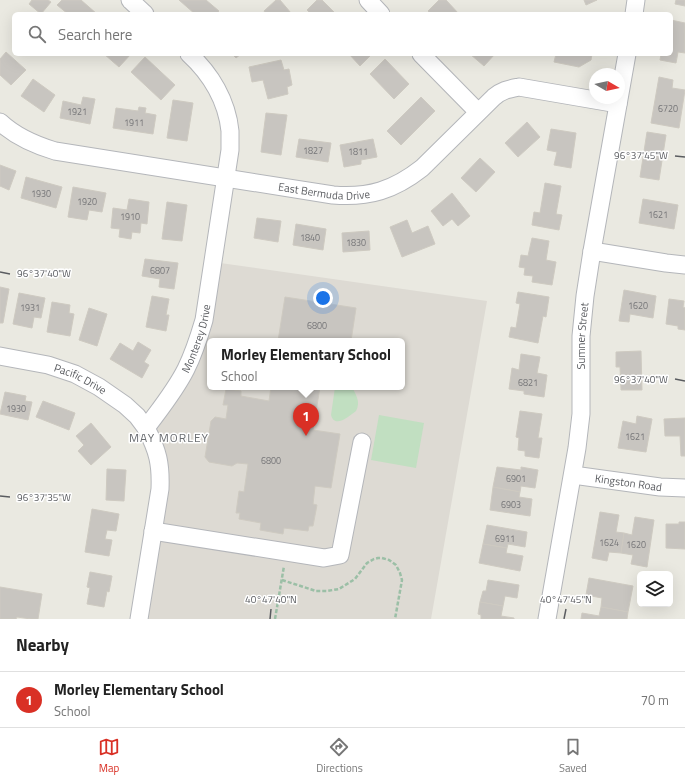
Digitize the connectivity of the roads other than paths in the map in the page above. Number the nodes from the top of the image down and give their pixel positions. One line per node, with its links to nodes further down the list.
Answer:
1 (130, 0): 4 (street)
2 (368, 0): 5 (street)
3 (636, 0): 6 (street)
4 (143, 12)
5 (379, 12)
6 (634, 12)
7 (191, 56): 15 (street, Monterey Drive)
8 (423, 56): 13 (street)
9 (627, 56): 10 (street, Sumner Street)
10 (624, 68)
11 (589, 99): 13 (street, East Bermuda Drive)
12 (618, 104): 16 (street, Sumner Street)
13 (478, 112): 15 (street, East Bermuda Drive)
14 (0, 122): 15 (street, East Bermuda Drive)
15 (226, 178): 19 (street, Monterey Drive)
16 (592, 251): 17 (street); 21 (street, Sumner Street)
17 (685, 265)
18 (0, 356): 19 (street, Pacific Drive)
19 (146, 428): 23 (street)
20 (362, 442): 23 (street)
21 (573, 475): 22 (street, Kingston Road); 25 (street, Sumner Street)
22 (685, 488)
23 (153, 531): 24 (street)
24 (139, 619)
25 (547, 619)

